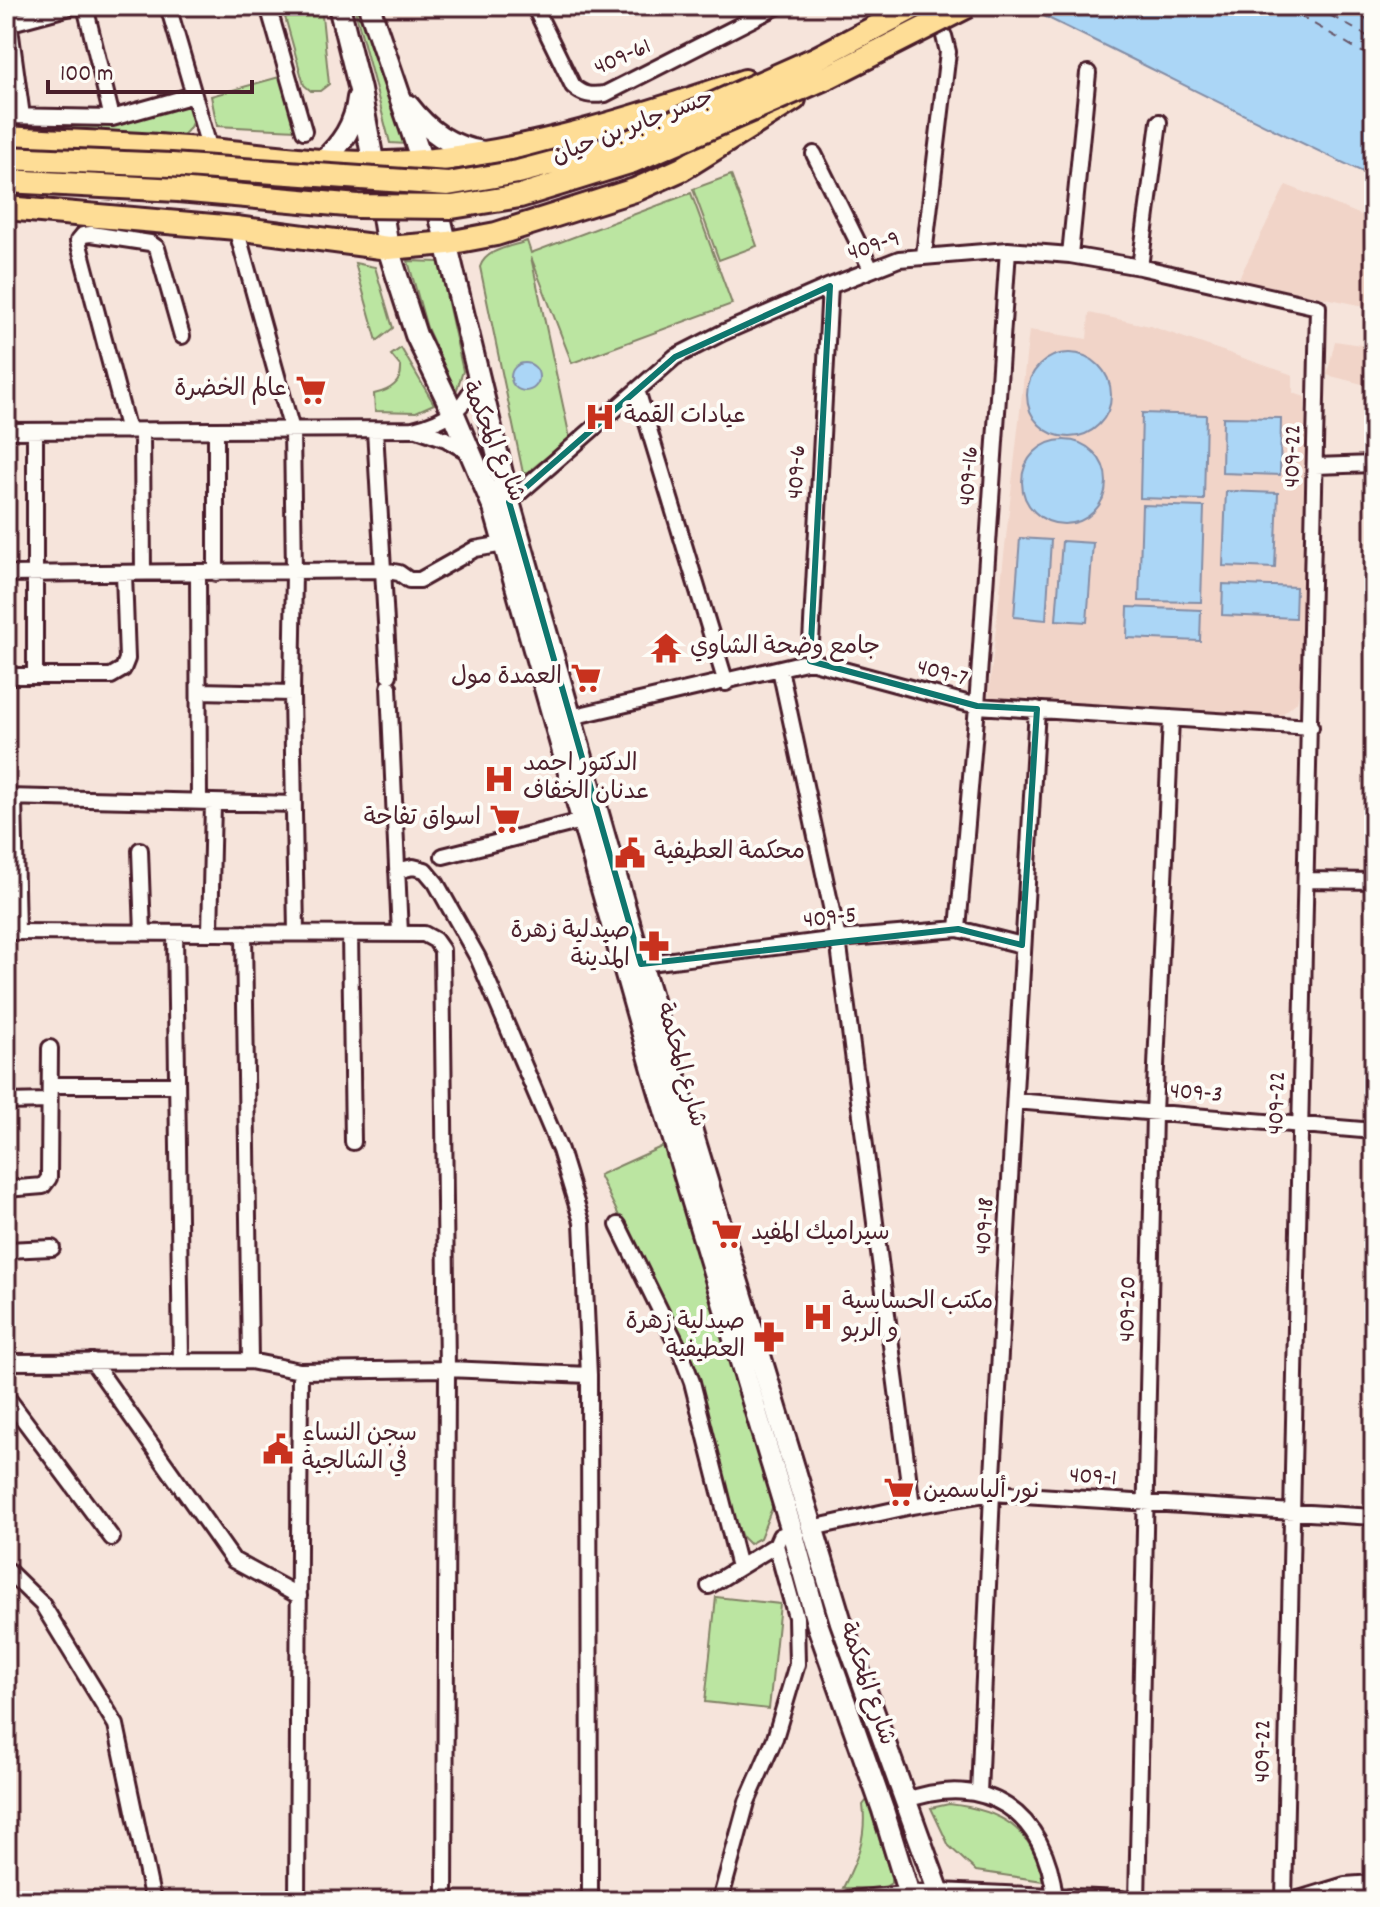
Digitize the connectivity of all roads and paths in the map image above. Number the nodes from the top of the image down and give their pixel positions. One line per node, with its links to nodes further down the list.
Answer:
1 (7, 6): 12 (street)
2 (74, 6): 12 (street)
3 (85, 6): 21 (street)
4 (168, 6): 18 (street)
5 (268, 6): 23 (street)
6 (339, 6): 16 (main road)
7 (369, 6): 17 (main road)
8 (534, 6): 9 (street, 409-61)
9 (778, 6)
10 (916, 6): 14 (main road, جسر جابر بن حيان, bridge)
11 (968, 6): 14 (main road, جسر جابر بن حيان, bridge)
12 (11, 23): 20 (street)
13 (944, 36): 40 (street)
14 (823, 67): 26 (main road, bridge); 28 (main road, جسر جابر بن حيان, bridge); 32 (main road, جسر جابر بن حيان, bridge); 37 (main road, bridge)
15 (1088, 73): 41 (street)
16 (360, 90): 29 (main road); 31 (main road)
17 (397, 92): 26 (main road); 30 (main road)
18 (194, 95): 21 (street); 25 (street)
19 (6, 116): 20 (street)
20 (22, 116): 21 (street)
21 (112, 118)
22 (1159, 122): 42 (street)
23 (304, 131)
24 (6, 138): 25 (main road)
25 (210, 150): 29 (main road)
26 (487, 152): 30 (main road)
27 (814, 154): 43 (street)
28 (6, 158)
29 (322, 162): 31 (main road)
30 (424, 167): 31 (main road)
31 (374, 168)
32 (6, 181)
33 (6, 208): 36 (main road)
34 (383, 217): 38 (main road, شارع المحكمة)
35 (440, 217): 37 (main road, شارع المحكمة)
36 (236, 228): 38 (main road); 52 (street)
37 (448, 243): 38 (main road); 47 (main road, شارع المحكمة)
38 (388, 248): 49 (main road, شارع المحكمة)
39 (1008, 250): 40 (street, 409-9); 41 (street, 409-9); 77 (street, 409-16)
40 (924, 255): 43 (street, 409-9)
41 (1070, 255): 42 (street, 409-9)
42 (1140, 267): 45 (street, 409-9)
43 (871, 269): 44 (street, 409-9)
44 (830, 286): 48 (street, 409-9); 70 (street, 409-6)
45 (1318, 307): 59 (street, 409-22)
46 (182, 336): 56 (street)
47 (476, 369): 49 (street); 60 (main road, شارع المحكمة)
48 (637, 390): 60 (street, 409-9); 74 (street)
49 (453, 412): 50 (street); 57 (main road, شارع المحكمة)
50 (413, 429): 53 (street); 57 (street)
51 (216, 430): 52 (street); 56 (street); 67 (street)
52 (292, 430): 53 (street); 63 (street)
53 (375, 430): 62 (street)
54 (6, 431): 55 (street)
55 (35, 431): 56 (street); 69 (street)
56 (135, 431): 65 (street)
57 (470, 453): 61 (main road, شارع المحكمة)
58 (1374, 464): 59 (street)
59 (1315, 466): 81 (street, 409-22)
60 (509, 502): 79 (main road, شارع المحكمة)
61 (504, 544): 62 (street); 85 (main road, شارع المحكمة)
62 (383, 570): 63 (street); 88 (street)
63 (294, 572): 67 (street); 76 (street)
64 (124, 573): 65 (street); 69 (street); 73 (street)
65 (143, 573): 66 (street)
66 (198, 573): 67 (street); 75 (street)
67 (216, 573)
68 (6, 574): 69 (street)
69 (34, 574): 73 (street)
70 (810, 661): 71 (street); 77 (street, 409-7)
71 (780, 669): 74 (street); 101 (street)
72 (6, 676): 73 (street)
73 (35, 676)
74 (726, 683): 79 (street)
75 (199, 691): 76 (street); 83 (street)
76 (292, 693): 84 (street)
77 (977, 706): 78 (street, 409-7); 91 (street, 409-16)
78 (1037, 709): 80 (street, 409-7); 103 (street, 409-18)
79 (571, 717): 104 (main road, شارع المحكمة)
80 (1171, 718): 81 (street, 409-7); 111 (street, 409-20)
81 (1311, 727): 89 (street, 409-22)
82 (10, 798): 83 (street); 92 (street)
83 (206, 802): 84 (street); 95 (street)
84 (294, 804): 97 (street)
85 (582, 821): 87 (street); 132 (main road, شارع المحكمة)
86 (140, 850): 93 (street)
87 (443, 856)
88 (397, 871): 99 (street); 100 (street)
89 (1306, 880): 90 (street); 112 (street, 409-22)
90 (1374, 881)
91 (958, 929): 101 (street, 409-5); 103 (street, 409-5)
92 (12, 932): 93 (street)
93 (143, 933): 94 (street)
94 (175, 933): 95 (street); 107 (street)
95 (210, 933): 96 (street)
96 (244, 933): 97 (street); 121 (street)
97 (296, 933): 98 (street)
98 (350, 933): 99 (street); 114 (street)
99 (400, 934): 102 (street)
100 (465, 935): 102 (street); 125 (street)
101 (838, 939): 104 (street, 409-5); 129 (street)
102 (439, 945): 123 (street)
103 (1022, 945): 109 (street, 409-18)
104 (641, 964): 132 (main road, شارع المحكمة)
105 (50, 1048): 106 (street)
106 (50, 1085): 107 (street); 108 (street)
107 (177, 1085): 120 (street)
108 (49, 1101): 110 (street); 115 (street)
109 (1015, 1101): 111 (street, 409-3); 127 (street, 409-18)
110 (6, 1102)
111 (1154, 1113): 112 (street, 409-3); 128 (street, 409-20)
112 (1299, 1125): 113 (street, 409-3); 130 (street, 409-22)
113 (1374, 1131)
114 (353, 1142)
115 (6, 1189)
116 (618, 1225): 135 (street)
117 (52, 1248): 118 (street)
118 (6, 1250)
119 (92, 1361): 120 (street); 122 (street); 138 (street)
120 (181, 1361): 121 (street)
121 (250, 1361): 124 (street)
122 (6, 1362)
123 (447, 1369): 124 (street); 125 (street); 147 (street)
124 (300, 1371): 138 (street)
125 (589, 1375): 148 (street)
126 (6, 1396): 133 (street)
127 (992, 1493): 128 (street, 409-1); 129 (street, 409-1); 139 (street, 409-18)
128 (1147, 1503): 130 (street, 409-1); 152 (street, 409-20)
129 (912, 1506): 132 (street, 409-1)
130 (1290, 1510): 131 (street, 409-1); 153 (street, 409-22)
131 (1374, 1517)
132 (802, 1530): 134 (street); 140 (main road, شارع المحكمة); 143 (main road, شارع المحكمة)
133 (112, 1538)
134 (776, 1545): 135 (street); 149 (street)
135 (739, 1567): 137 (street)
136 (6, 1569): 145 (street)
137 (709, 1586)
138 (299, 1596): 146 (street)
139 (979, 1793): 140 (street); 144 (street)
140 (904, 1801): 142 (main road, شارع المحكمة)
141 (1374, 1885): 154 (street)
142 (941, 1897): 143 (street); 144 (street)
143 (910, 1898): 150 (street)
144 (1064, 1899): 151 (street)
145 (153, 1901)
146 (297, 1901)
147 (445, 1901)
148 (590, 1901)
149 (720, 1901)
150 (849, 1901)
151 (1120, 1901)
152 (1137, 1901)
153 (1284, 1901)
154 (1299, 1901)

